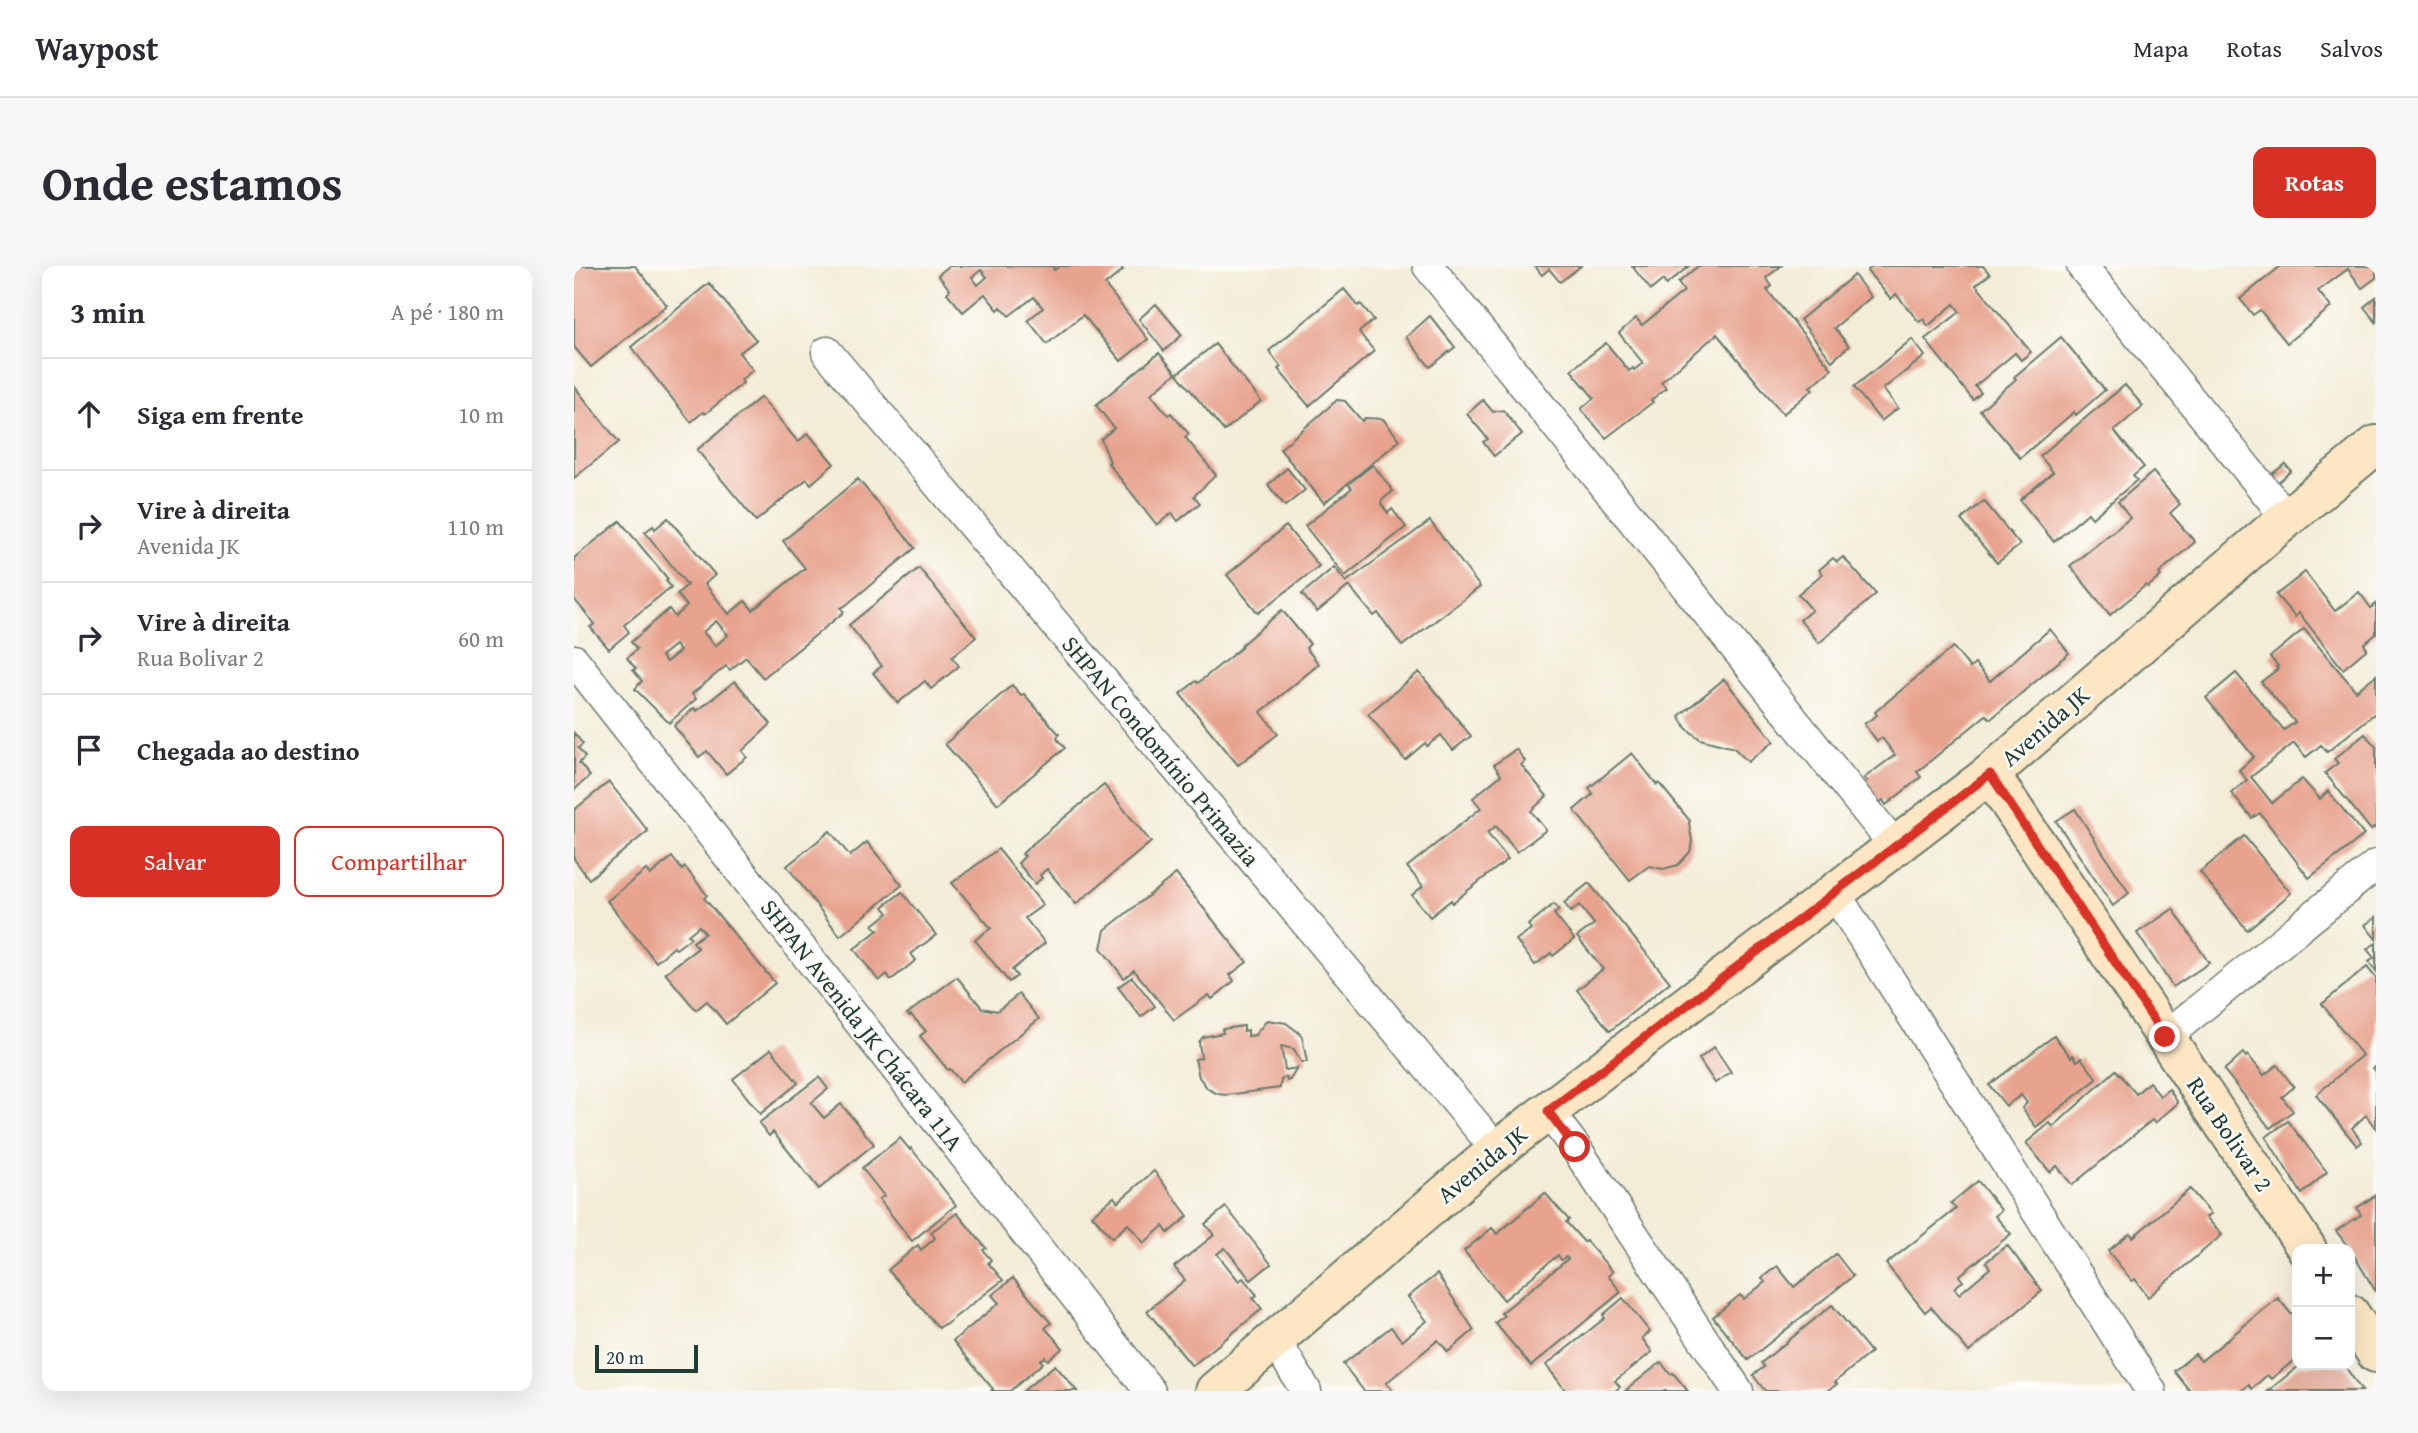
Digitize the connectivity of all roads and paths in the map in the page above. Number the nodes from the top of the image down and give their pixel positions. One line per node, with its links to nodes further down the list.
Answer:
1 (1428, 266): 8 (street)
2 (2082, 266): 5 (street)
3 (827, 352): 13 (street, SHPAN Condomínio Primazia)
4 (2376, 444): 5 (street, Avenida JK)
5 (2287, 518): 7 (street, Avenida JK)
6 (574, 660): 18 (street, SHPAN Avenida JK Chácara 11A)
7 (1990, 774): 8 (street, Avenida JK); 11 (street, Rua Bolivar 2)
8 (1895, 846): 10 (street, Avenida JK)
9 (2376, 865): 11 (street)
10 (1834, 892): 12 (street, Avenida JK); 22 (street)
11 (2165, 1037): 14 (street, Rua Bolivar 2)
12 (1548, 1111): 13 (street, Avenida JK); 21 (street)
13 (1497, 1150): 16 (street, Avenida JK)
14 (2304, 1244)
15 (2355, 1322): 17 (street)
16 (1275, 1340): 19 (street, Avenida JK); 20 (street)
17 (2376, 1353)
18 (1150, 1391)
19 (1215, 1391)
20 (1306, 1391)
21 (1738, 1391)
22 (2151, 1391)

